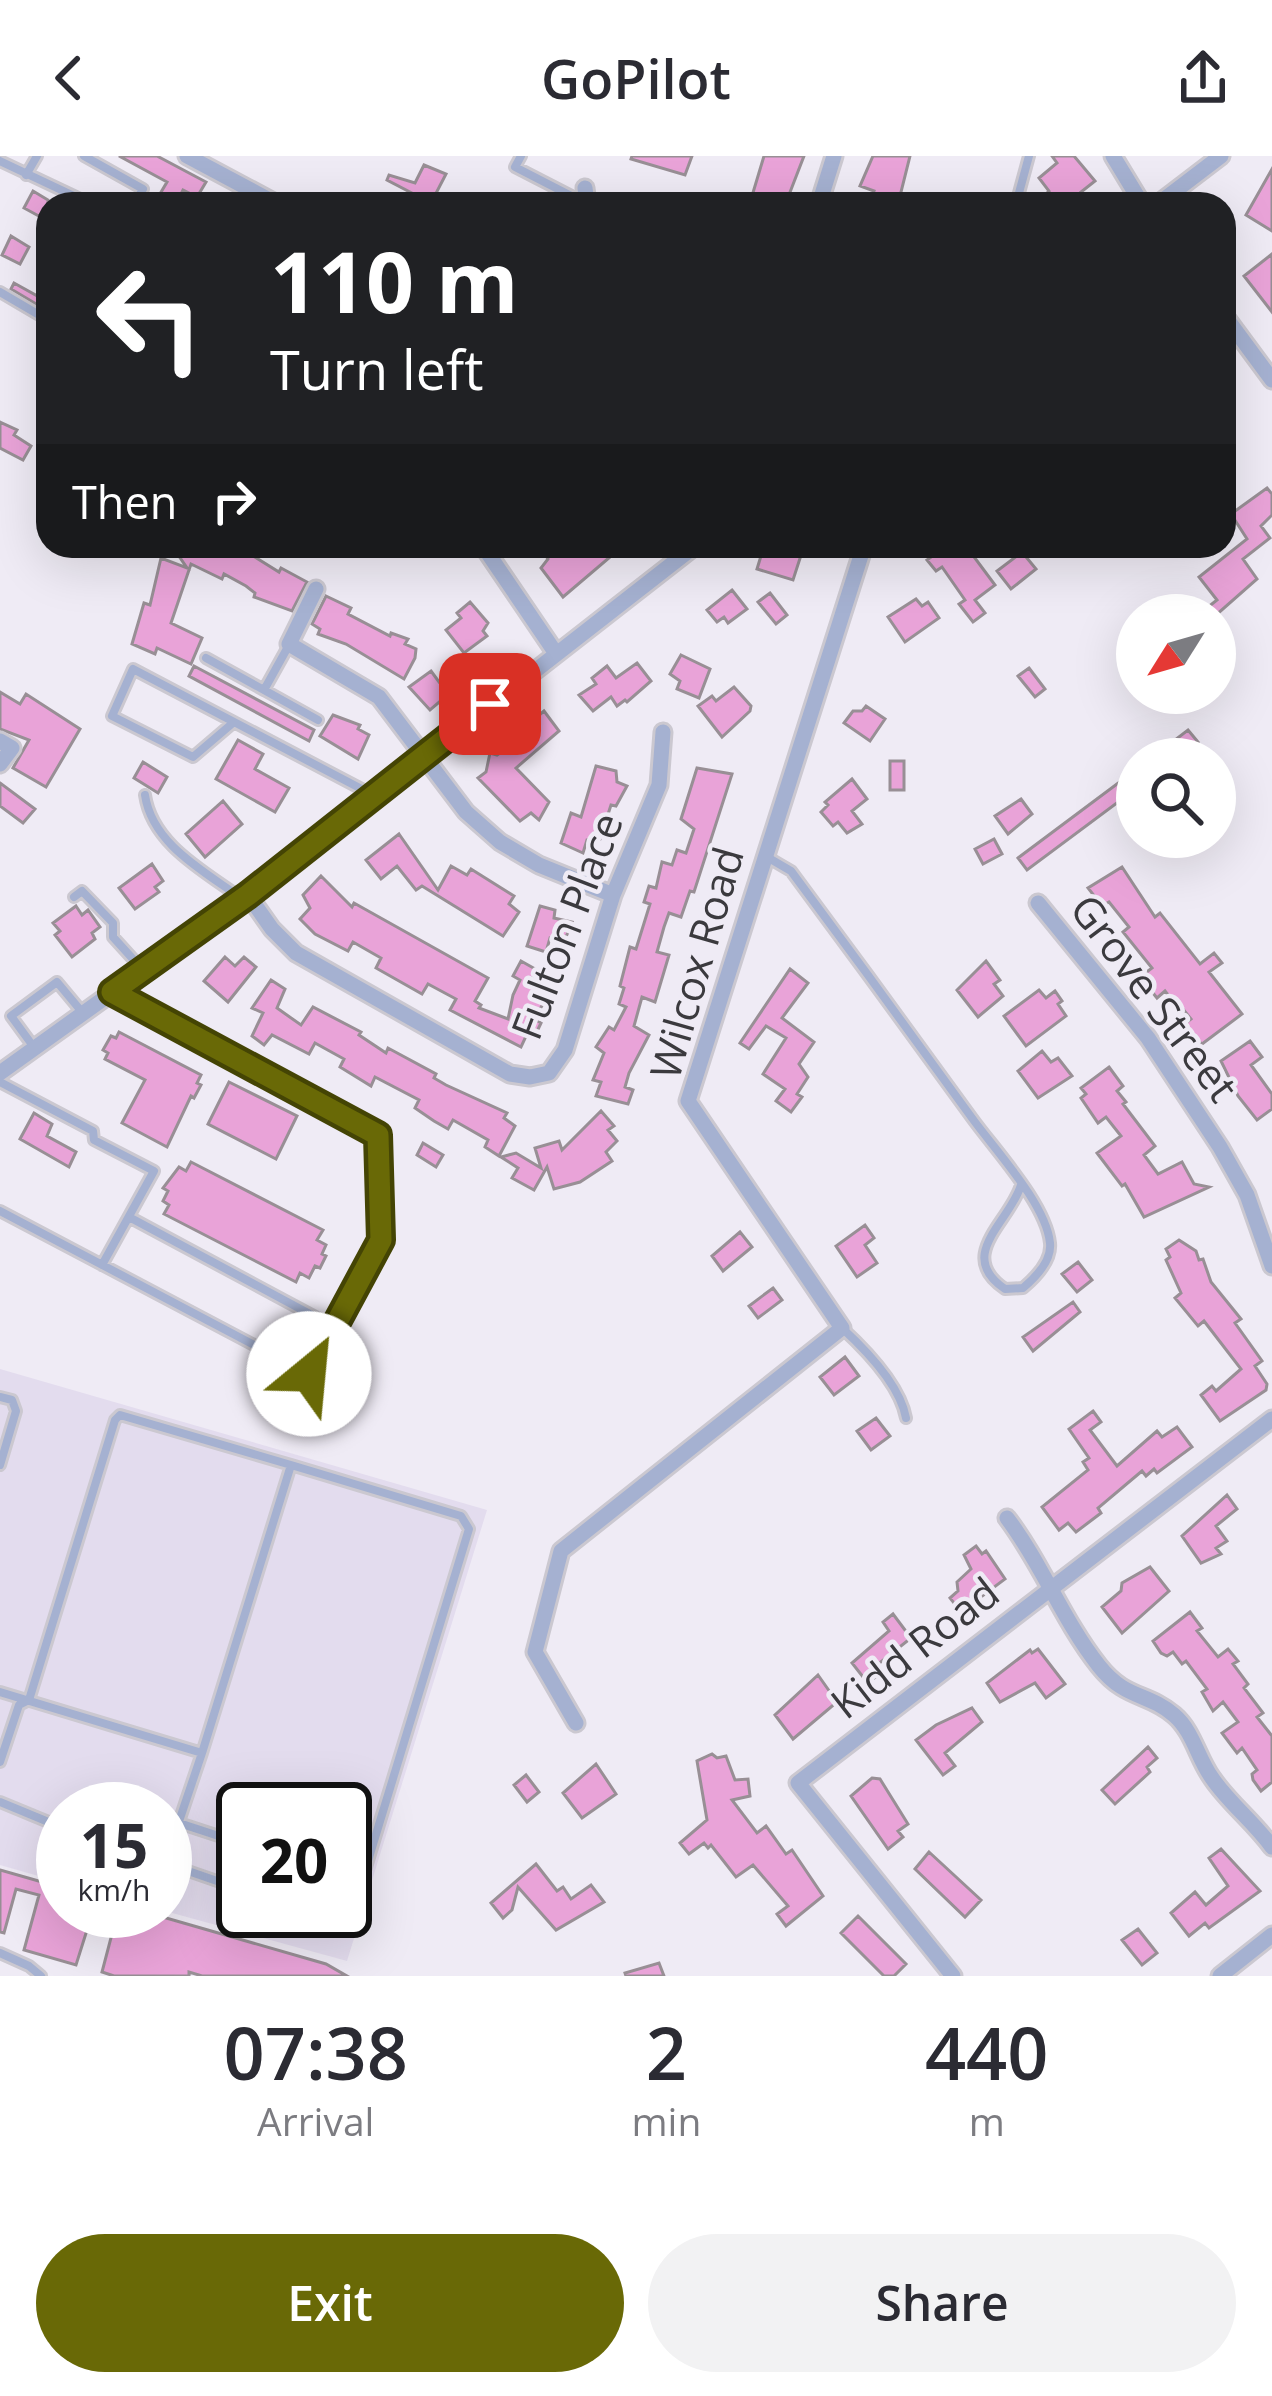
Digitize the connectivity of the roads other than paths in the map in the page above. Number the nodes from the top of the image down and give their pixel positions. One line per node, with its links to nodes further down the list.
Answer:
1 (37, 156): 10 (lane)
2 (84, 156): 12 (lane)
3 (188, 156): 13 (street)
4 (833, 156): 15 (street)
5 (1029, 156): 16 (lane)
6 (1113, 156): 17 (street)
7 (1221, 156): 18 (street)
8 (519, 157): 14 (lane)
9 (0, 160): 10 (lane)
10 (26, 175): 11 (lane)
11 (64, 192)
12 (141, 192)
13 (255, 192)
14 (570, 192)
15 (822, 192)
16 (1019, 192)
17 (1135, 192)
18 (1174, 192)
19 (0, 292): 20 (lane)
20 (36, 314)
21 (1236, 331): 22 (street)
22 (1272, 380)
23 (498, 558): 28 (street)
24 (678, 558): 28 (street)
25 (859, 558): 39 (street, Wilcox Road)
26 (316, 589): 27 (street)
27 (289, 644): 30 (lane); 35 (street)
28 (555, 652): 35 (street)
29 (206, 658): 30 (lane)
30 (264, 690): 31 (lane)
31 (318, 720)
32 (234, 722): 32 (lane); 38 (lane)
33 (663, 732): 40 (street, Fulton Place)
34 (0, 741): 36 (street)
35 (426, 756): 38 (street); 40 (street)
36 (0, 764)
37 (146, 795): 42 (lane)
38 (374, 796): 42 (street)
39 (765, 857): 50 (lane); 56 (street, Wilcox Road)
40 (613, 895): 42 (street, Fulton Place)
41 (74, 897): 44 (lane)
42 (245, 897): 44 (street)
43 (1038, 903): 54 (street, Grove Street)
44 (143, 970): 45 (street)
45 (112, 992): 46 (street); 55 (lane)
46 (83, 1013): 47 (street); 47 (lane)
47 (34, 1048): 48 (street)
48 (0, 1073)
49 (0, 1082): 52 (lane)
50 (1021, 1185): 50 (lane)
51 (0, 1211): 53 (lane)
52 (129, 1217): 53 (lane); 55 (lane)
53 (102, 1264): 55 (lane)
54 (1272, 1266)
55 (334, 1327)
56 (842, 1328): 58 (lane); 66 (street)
57 (0, 1397): 60 (lane)
58 (906, 1418)
59 (1272, 1419): 63 (street, Kidd Road)
60 (0, 1465)
61 (290, 1465): 65 (lane); 67 (lane); 73 (lane)
62 (1007, 1518): 63 (street)
63 (1048, 1590): 72 (street); 77 (street, Kidd Road)
64 (0, 1692): 65 (lane)
65 (29, 1700): 67 (lane); 68 (lane)
66 (575, 1723)
67 (202, 1754): 69 (lane)
68 (0, 1762)
69 (192, 1784)
70 (0, 1802): 71 (lane)
71 (36, 1817)
72 (1272, 1846)
73 (372, 1847)
74 (1272, 1935): 78 (street)
75 (0, 1953): 76 (lane)
76 (41, 1976)
77 (953, 1976)
78 (1220, 1976)

